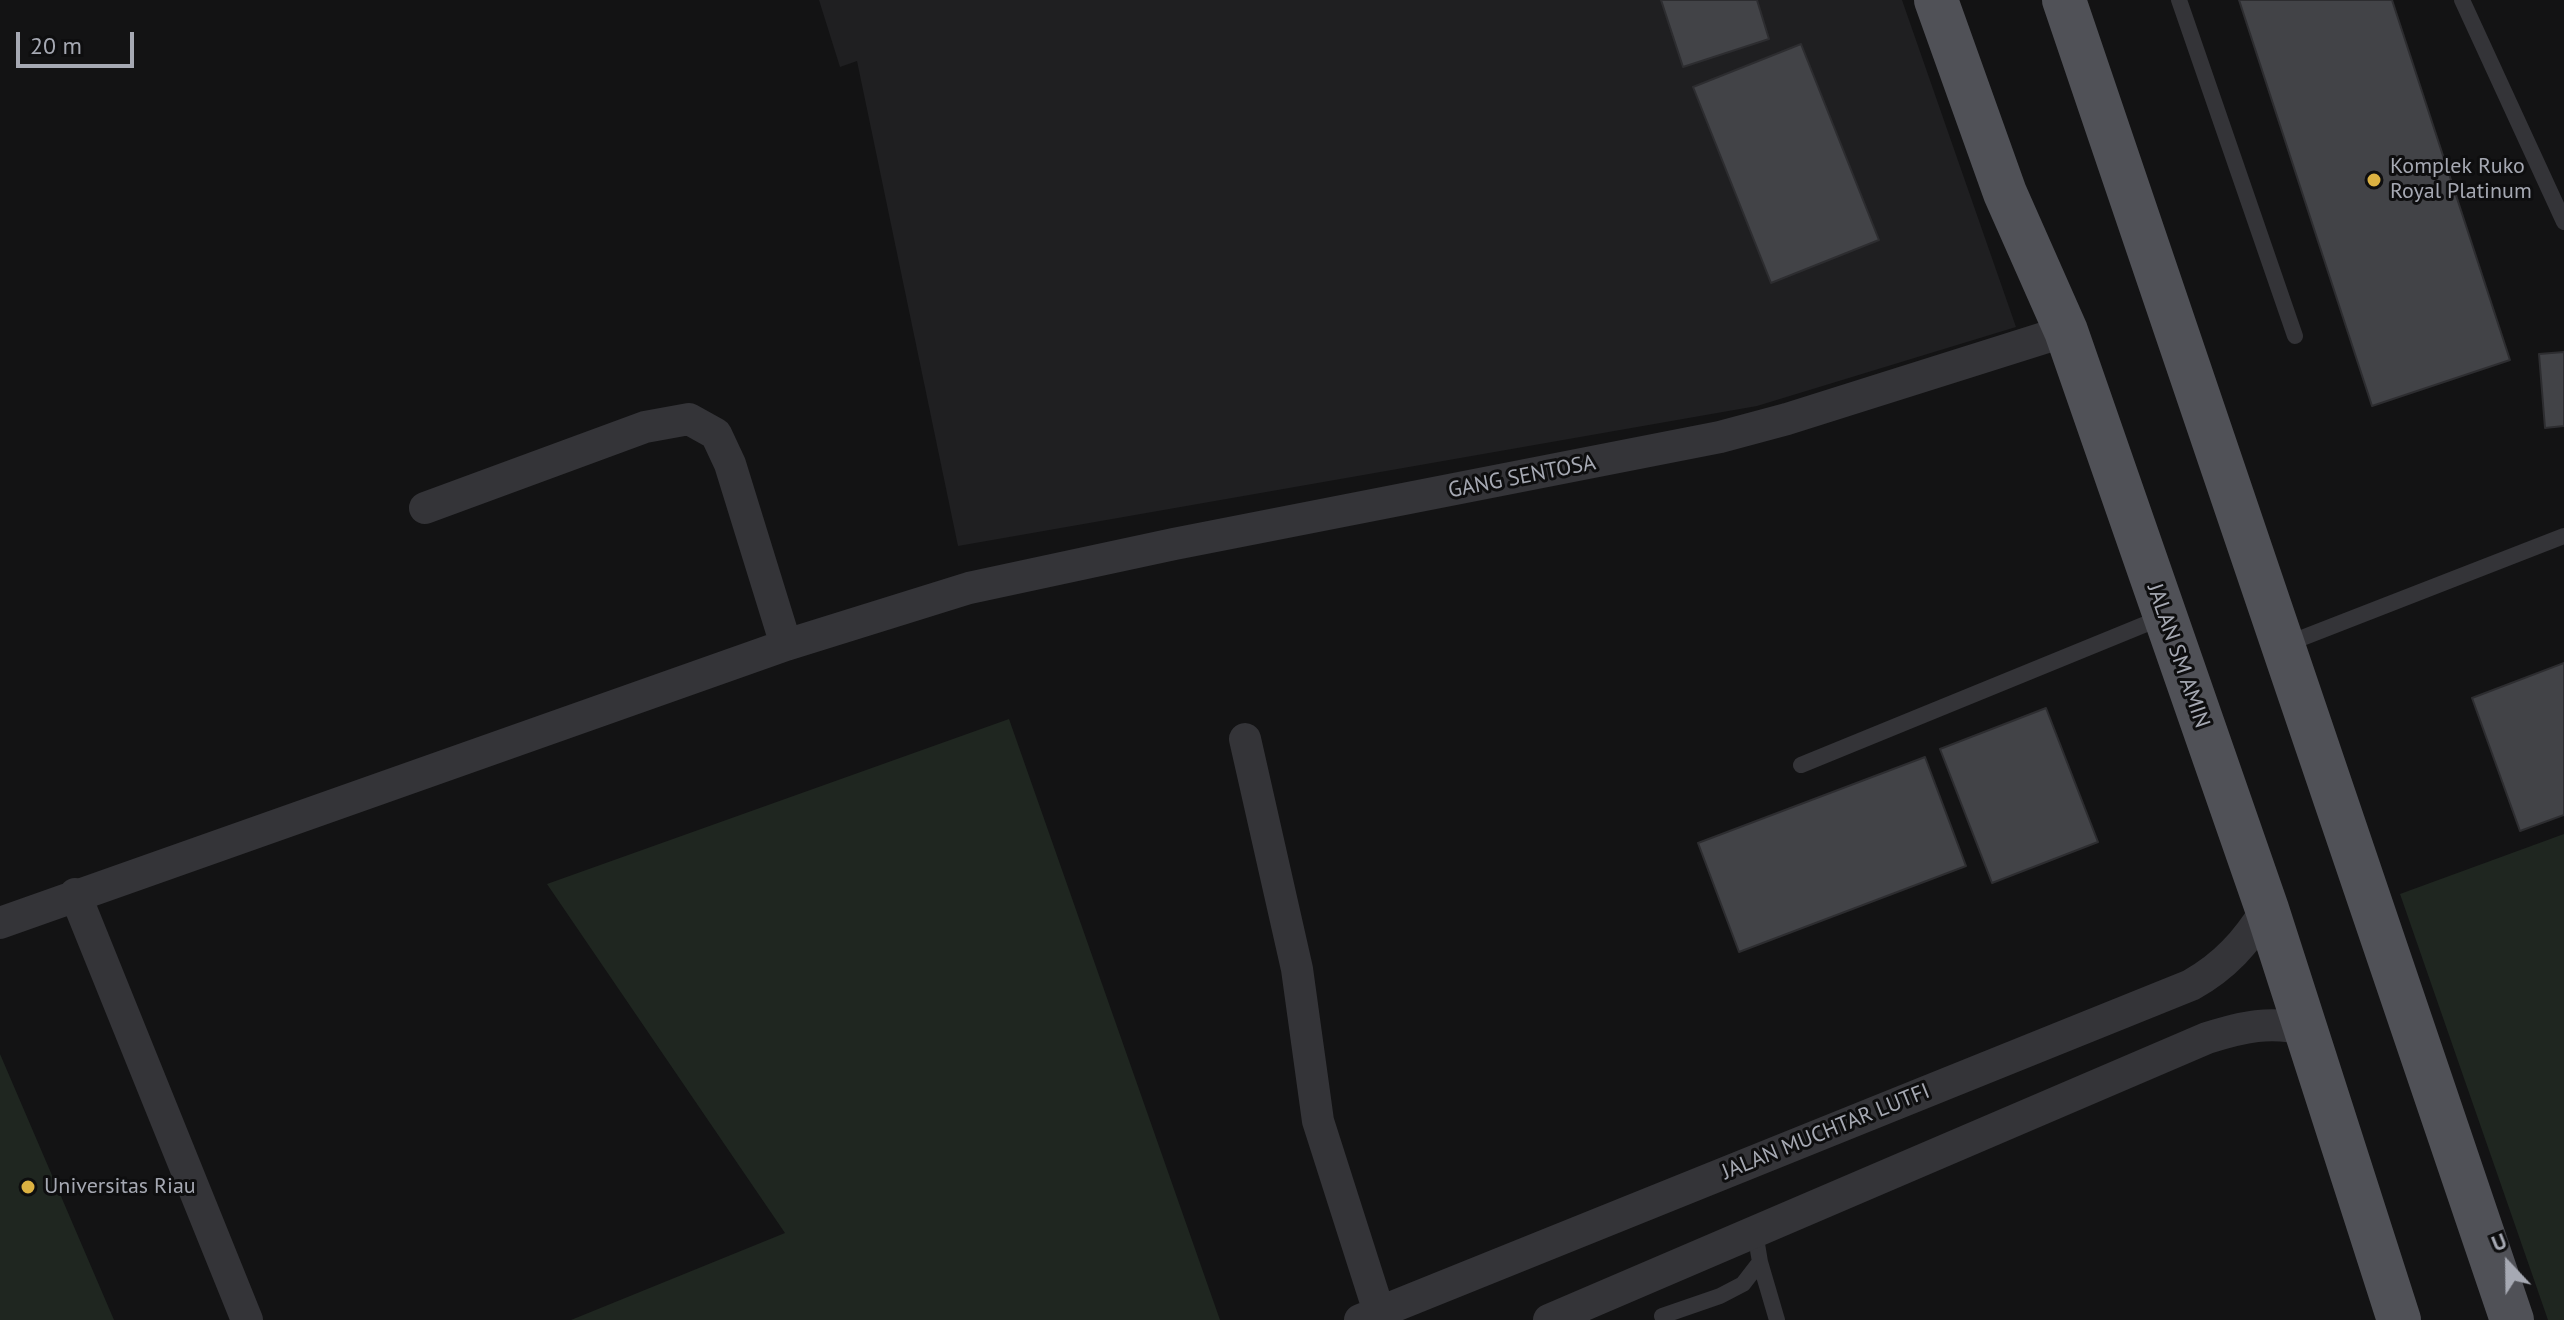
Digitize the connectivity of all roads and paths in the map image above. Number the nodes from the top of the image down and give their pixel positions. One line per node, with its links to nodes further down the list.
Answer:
1 (1936, 0): 6 (main road, JALAN SM AMIN)
2 (2064, 0): 12 (main road)
3 (2179, 0): 7 (lane)
4 (2462, 0): 5 (lane)
5 (2564, 222)
6 (2066, 331): 10 (main road, JALAN SM AMIN); 11 (street, GANG SENTOSA)
7 (2295, 336)
8 (425, 508): 11 (street)
9 (2564, 536): 12 (lane)
10 (2164, 616): 14 (lane); 16 (main road, JALAN SM AMIN)
11 (786, 645): 15 (street, GANG SENTOSA)
12 (2282, 645): 26 (main road)
13 (1245, 739): 20 (street)
14 (1801, 765)
15 (75, 894): 17 (street, GANG SENTOSA); 22 (street)
16 (2267, 909): 18 (main road, JALAN SM AMIN); 20 (street, JALAN MUCHTAR LUTFI)
17 (0, 923)
18 (2307, 1030): 19 (street); 25 (main road, JALAN SM AMIN)
19 (1758, 1247): 21 (lane); 23 (street); 24 (lane)
20 (1369, 1316)
21 (1662, 1316)
22 (247, 1320)
23 (1549, 1320)
24 (1777, 1320)
25 (2399, 1320)
26 (2512, 1320)

